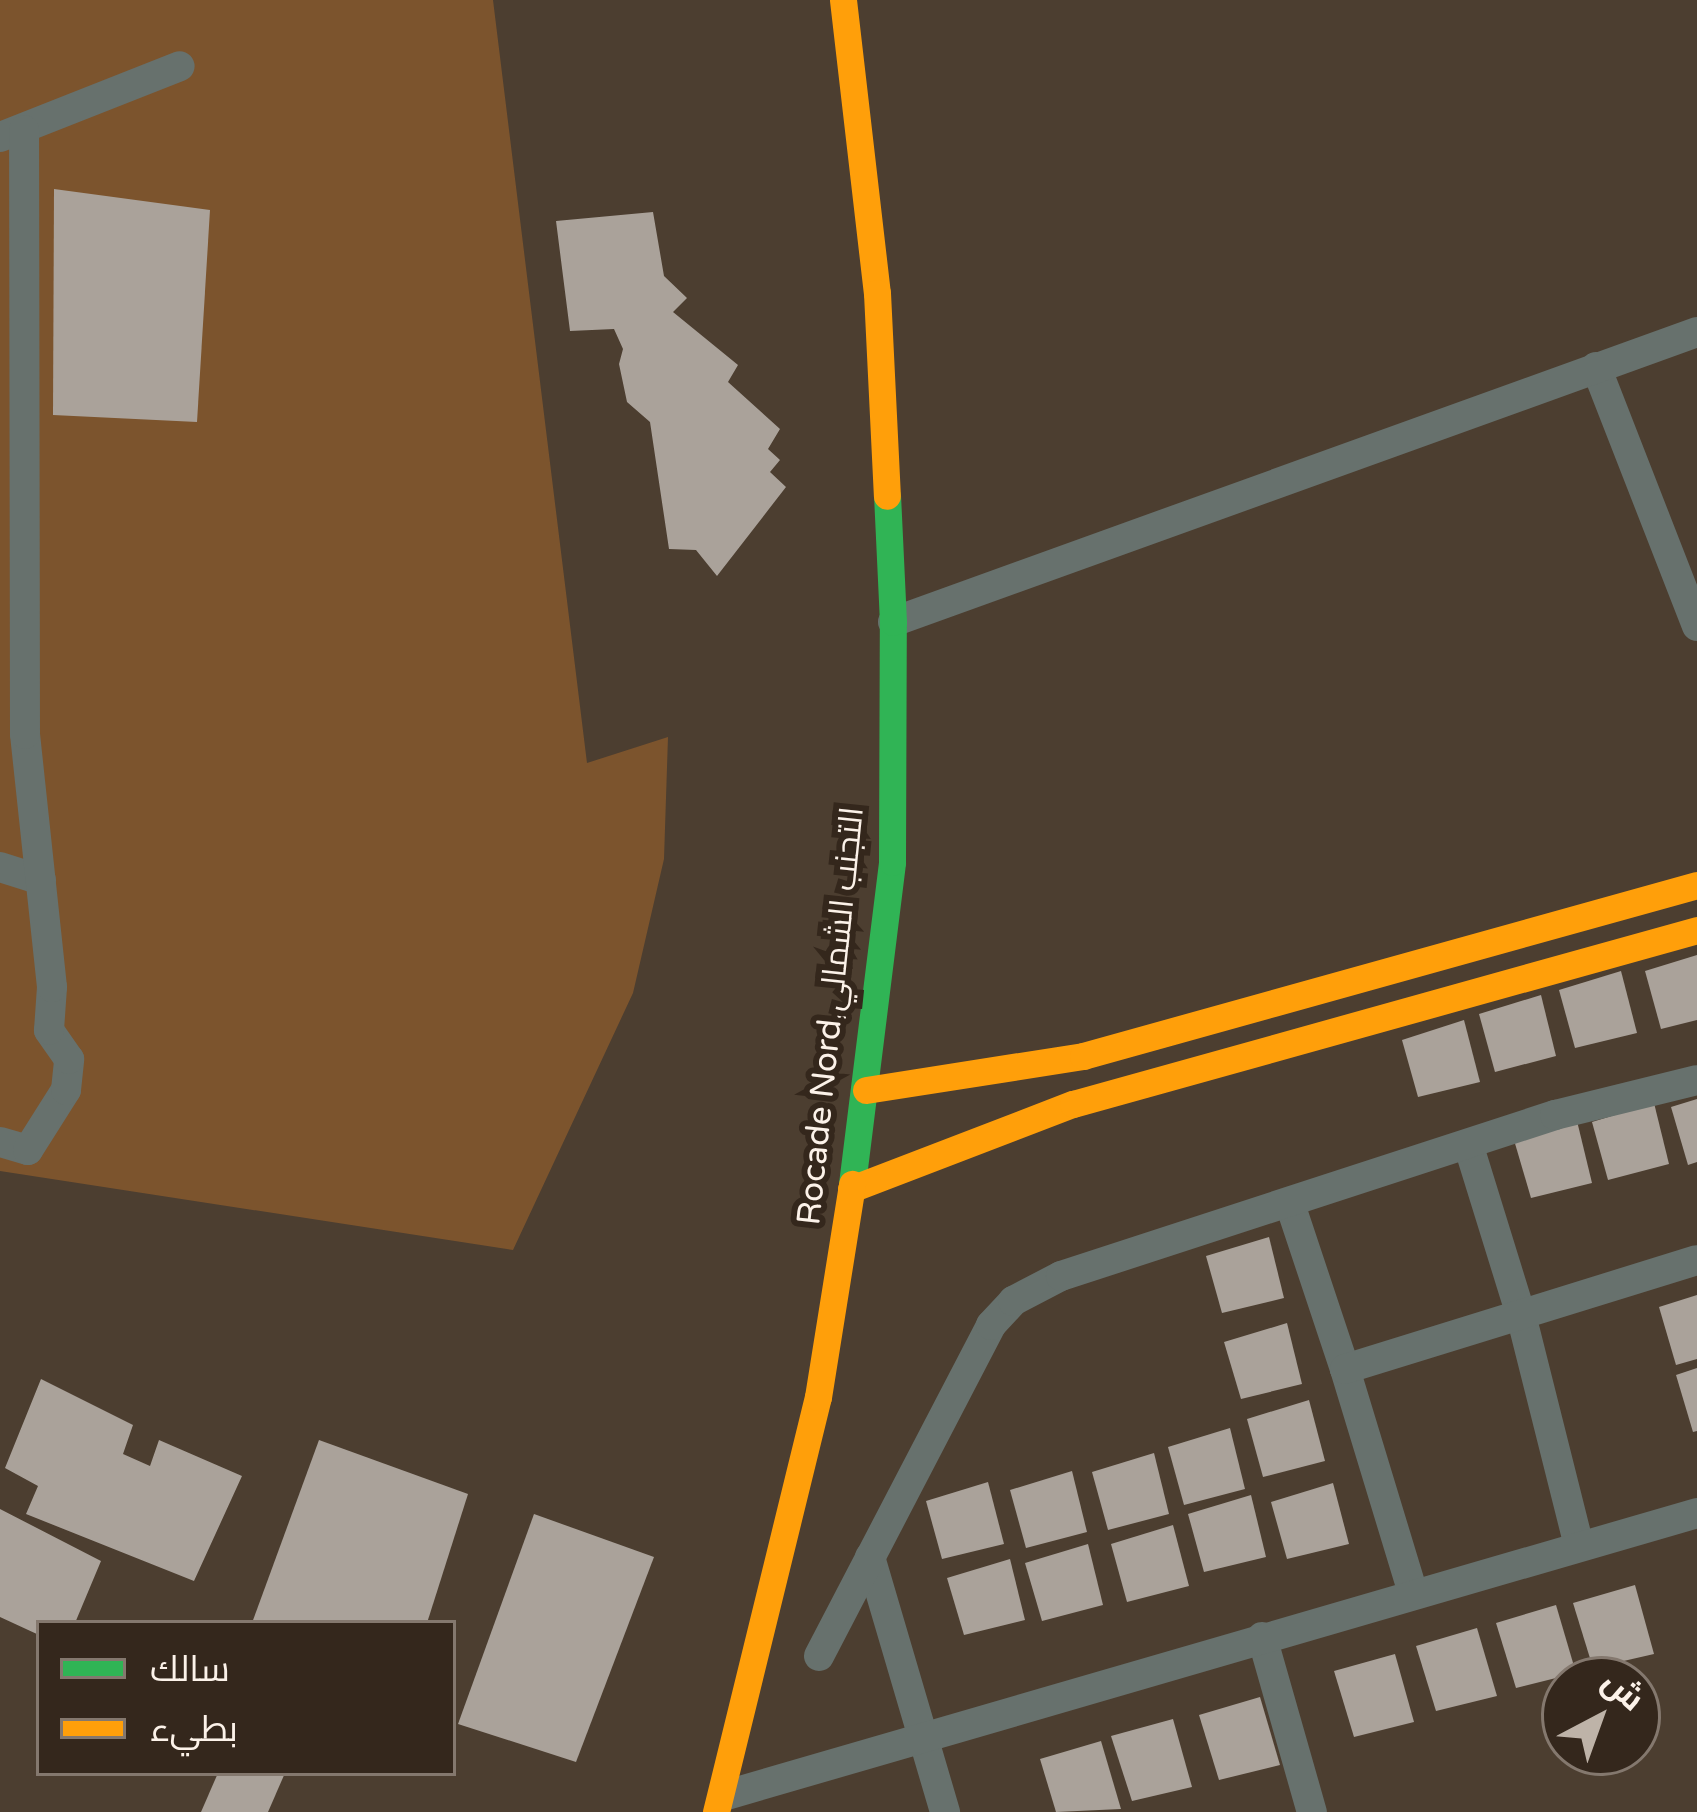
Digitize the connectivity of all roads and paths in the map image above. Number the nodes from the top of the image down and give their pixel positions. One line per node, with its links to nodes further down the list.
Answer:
1 (843, 0): 6 (main road, Rocade Nord,التجنب الشمالي)
2 (180, 66): 3 (street)
3 (12, 134): 9 (street)
4 (1697, 332): 5 (street)
5 (1596, 367): 6 (street); 7 (street)
6 (893, 622): 13 (main road, Rocade Nord,التجنب الشمالي)
7 (1697, 626)
8 (0, 867): 9 (street)
9 (40, 880): 14 (street)
10 (1697, 885): 13 (main road)
11 (1697, 930): 16 (main road)
12 (1697, 1080): 15 (street)
13 (866, 1090): 16 (main road, Rocade Nord,التجنب الشمالي)
14 (0, 1142)
15 (1469, 1147): 17 (street); 19 (street)
16 (851, 1189): 28 (main road, Rocade Nord,التجنب الشمالي)
17 (1290, 1204): 20 (street); 23 (street)
18 (1697, 1260): 19 (street)
19 (1521, 1315): 20 (street); 22 (street)
20 (1345, 1369): 24 (street)
21 (1697, 1513): 22 (street)
22 (1579, 1546): 24 (street)
23 (870, 1557): 26 (street); 27 (street)
24 (1413, 1593): 25 (street)
25 (1262, 1637): 27 (street); 30 (street)
26 (819, 1656)
27 (923, 1737): 28 (street); 29 (street)
28 (720, 1804)
29 (945, 1812)
30 (1312, 1812)

